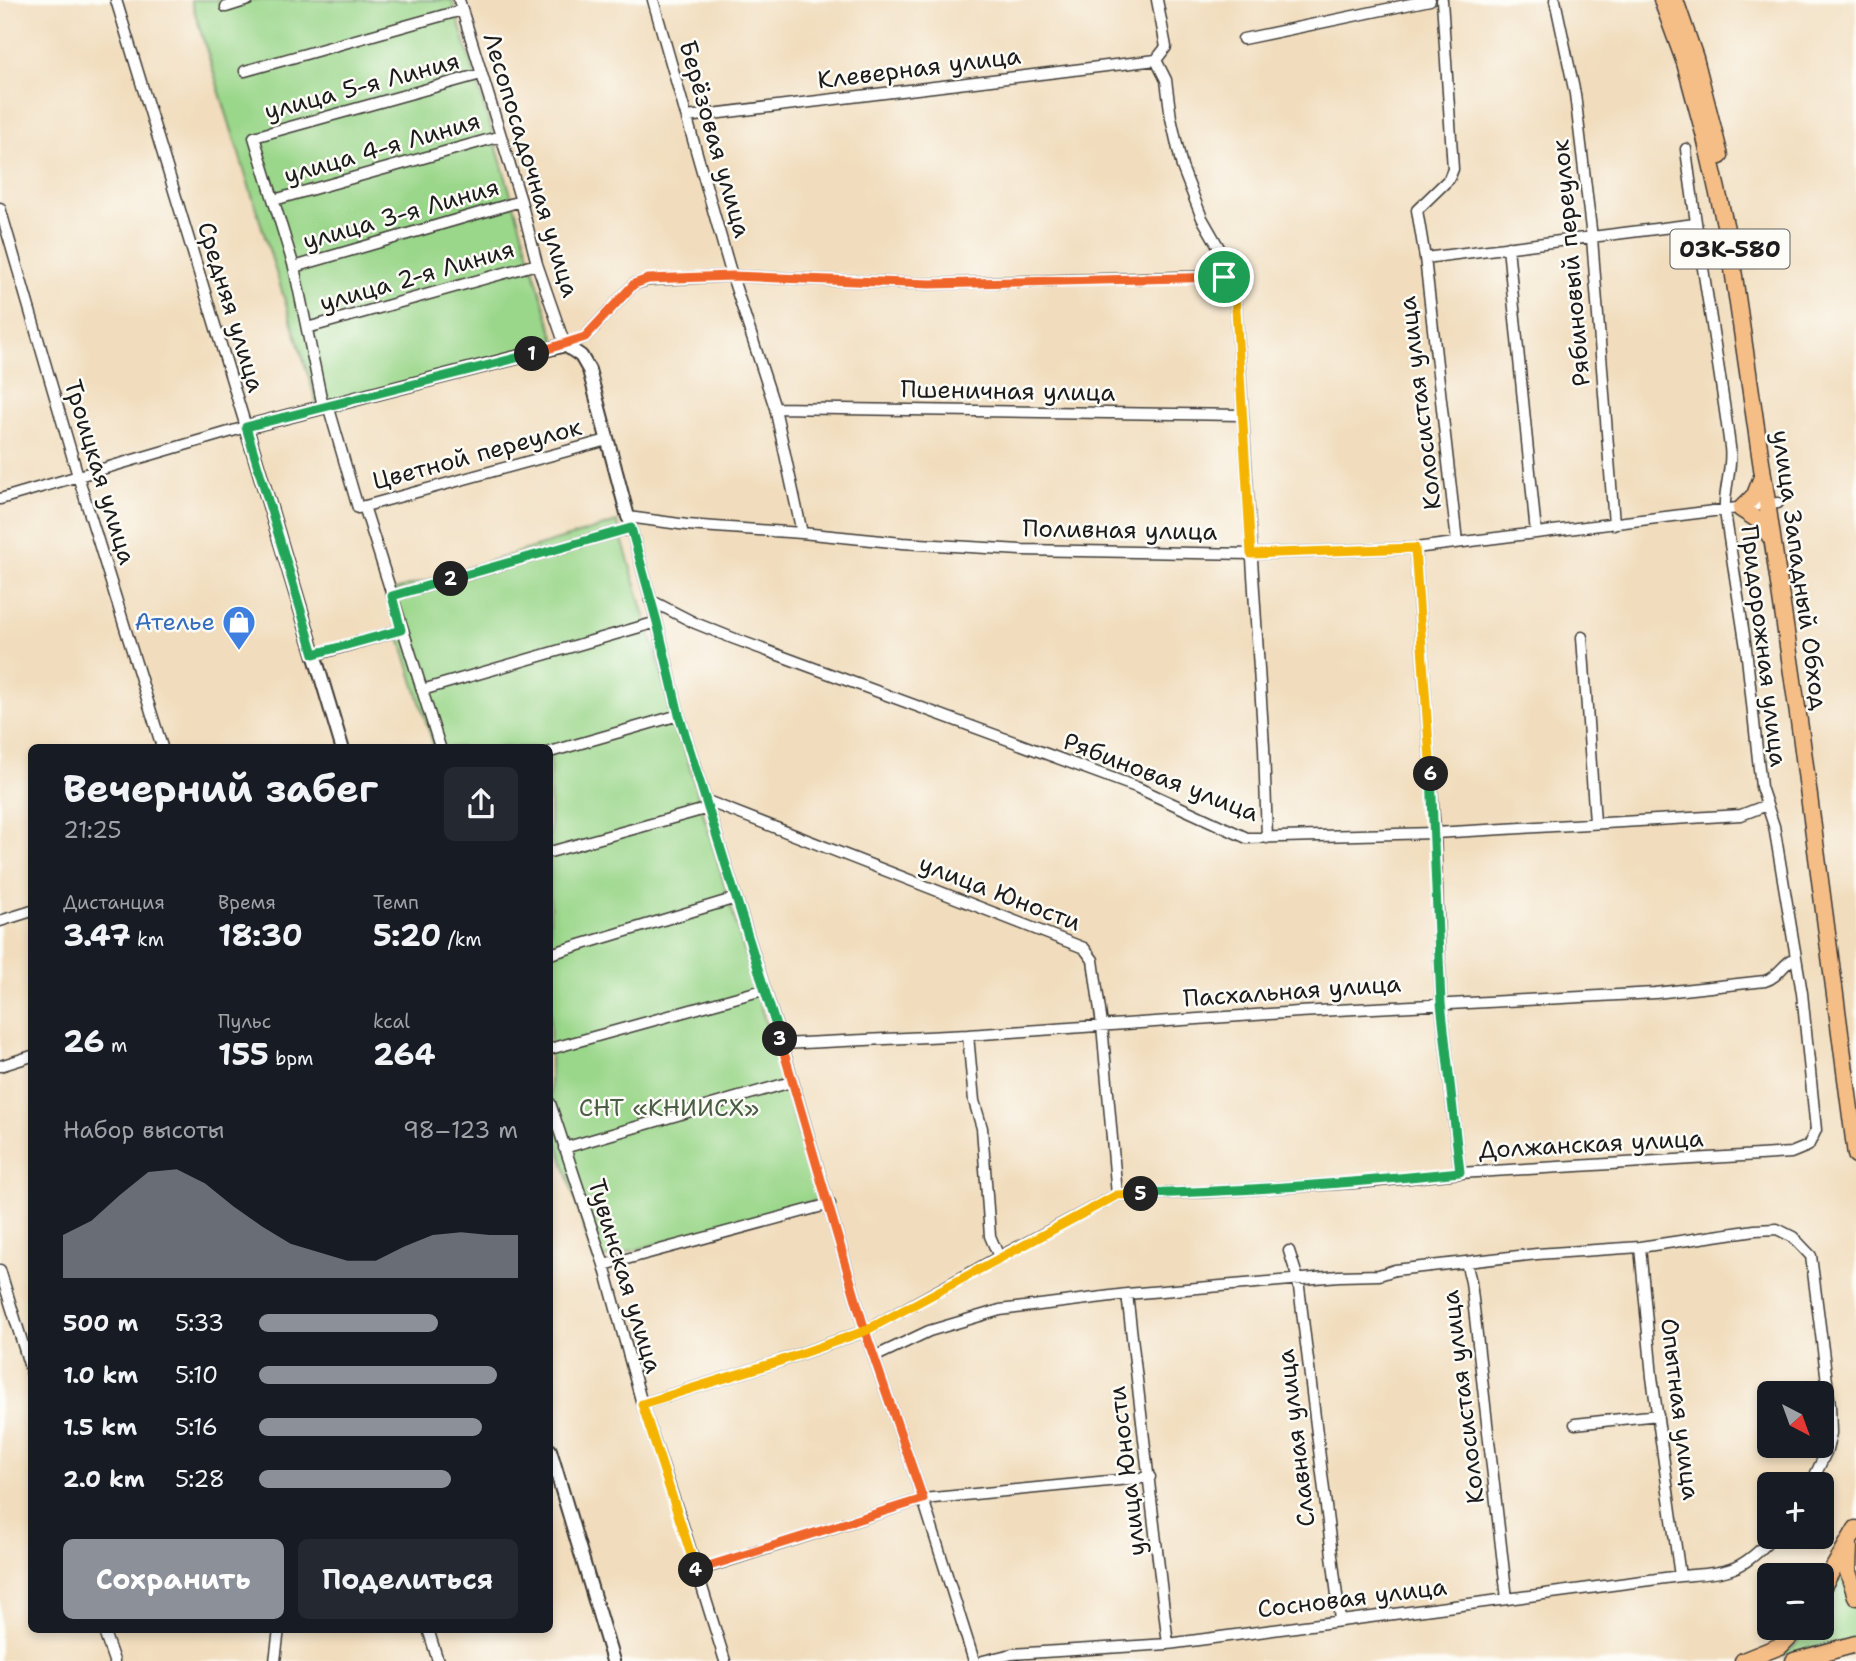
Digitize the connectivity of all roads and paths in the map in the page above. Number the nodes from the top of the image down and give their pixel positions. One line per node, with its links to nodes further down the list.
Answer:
1 (116, 0): 35 (street, Средняя улица)
2 (248, 0): 11 (street)
3 (653, 0): 16 (street, Берёзовая улица)
4 (1157, 0): 13 (street)
5 (1430, 0): 12 (street)
6 (1442, 0): 25 (street, Колосистая улица)
7 (1555, 0): 23 (street, Рябиновый переулок)
8 (1662, 0): 37 (highway, улица Западный Обход / 03К-580)
9 (1675, 0): 40 (highway, улица Западный Обход / 03К-580)
10 (461, 5): 14 (street); 15 (street, Лесопосадочная улица)
11 (226, 7)
12 (1243, 38)
13 (1156, 60): 16 (street, Клеверная улица); 29 (street)
14 (245, 71)
15 (481, 74): 17 (street, Лесопосадочная улица); 19 (street, улица 5-я Линия)
16 (687, 117): 28 (street, Берёзовая улица)
17 (501, 136): 19 (street, улица 4-я Линия); 20 (street, Лесопосадочная улица)
18 (1686, 149): 22 (street, Придорожная улица)
19 (274, 200): 27 (street)
20 (521, 201): 26 (street, Лесопосадочная улица); 27 (street, улица 3-я Линия)
21 (0, 208): 38 (street, Троицкая улица)
22 (1695, 224): 23 (street); 42 (street, Придорожная улица)
23 (1592, 239): 24 (street); 44 (street, Рябиновый переулок)
24 (1508, 247): 25 (street); 46 (street)
25 (1425, 258): 47 (street, Колосистая улица)
26 (537, 264): 30 (street, улица 2-я Линия); 31 (street, Лесопосадочная улица)
27 (294, 267): 30 (street)
28 (732, 276): 29 (street); 31 (street); 33 (street, Берёзовая улица)
29 (1228, 279): 34 (street)
30 (307, 328): 32 (street)
31 (565, 345): 32 (street); 36 (street, Лесопосадочная улица)
32 (325, 406): 35 (street); 41 (street)
33 (775, 408): 34 (street, Пшеничная улица); 45 (street, Берёзовая улица)
34 (1241, 415): 50 (street)
35 (246, 427): 38 (street); 56 (street, Средняя улица)
36 (607, 440): 41 (street, Цветной переулок); 43 (street, Лесопосадочная улица)
37 (1763, 468): 40 (highway, улица Западный Обход / 03К-580); 42 (highway)
38 (78, 476): 39 (street); 59 (street, Троицкая улица)
39 (0, 499)
40 (1773, 504): 42 (street, Поливная улица); 48 (highway, улица Западный Обход / 03К-580); 83 (highway, улица Западный Обход / 03К-580)
41 (361, 507): 51 (street)
42 (1733, 510): 44 (street, Поливная улица); 48 (highway); 64 (street, Придорожная улица)
43 (629, 522): 45 (street, Поливная улица); 51 (street); 52 (street, Лесопосадочная улица)
44 (1614, 524): 46 (street, Поливная улица)
45 (802, 533): 50 (street, Поливная улица)
46 (1536, 533): 47 (street, Поливная улица)
47 (1457, 542): 49 (street, Поливная улица)
48 (1774, 543): 87 (highway, улица Западный Обход / 03К-580)
49 (1415, 548): 50 (street, Поливная улица); 66 (street, Колосистая улица)
50 (1251, 554): 67 (street)
51 (392, 596): 54 (street)
52 (650, 600): 53 (street, Лесопосадочная улица); 67 (street, Рябиновая улица)
53 (657, 622): 57 (street); 58 (street, Лесопосадочная улица)
54 (401, 630): 56 (street); 57 (street)
55 (1582, 637): 65 (street)
56 (314, 654): 60 (street, Средняя улица)
57 (422, 690): 61 (street)
58 (679, 715): 62 (street); 63 (street, Лесопосадочная улица)
59 (161, 744)
60 (341, 744)
61 (439, 744)
62 (553, 751)
63 (708, 804): 68 (street); 69 (street, Лесопосадочная улица); 76 (street, улица Юности)
64 (1767, 805): 65 (street, Рябиновая улица); 73 (street, Придорожная улица)
65 (1595, 822): 66 (street, Рябиновая улица)
66 (1435, 833): 67 (street, Рябиновая улица); 75 (street, Колосистая улица)
67 (1267, 838)
68 (553, 851)
69 (736, 898): 72 (street); 74 (street, Лесопосадочная улица)
70 (28, 912): 71 (street)
71 (0, 921)
72 (553, 953)
73 (1795, 958): 75 (street, Пасхальная улица); 85 (street, Придорожная улица)
74 (763, 990): 78 (street, Лесопосадочная улица); 79 (street)
75 (1441, 1003): 76 (street, Пасхальная улица); 88 (street, Колосистая улица)
76 (1102, 1025): 77 (street, Пасхальная улица); 89 (street, улица Юности)
77 (968, 1035): 78 (street, Пасхальная улица); 93 (street)
78 (782, 1044): 82 (street, Лесопосадочная улица)
79 (553, 1048)
80 (28, 1057): 81 (street)
81 (0, 1066)
82 (792, 1082): 86 (street); 90 (street, Лесопосадочная улица)
83 (1856, 1090)
84 (553, 1113): 86 (street, Тувинская улица)
85 (1808, 1146): 88 (street, Должанская улица)
86 (564, 1148): 95 (street, Тувинская улица)
87 (1856, 1155)
88 (1460, 1172): 89 (street, Должанская улица)
89 (1117, 1195): 93 (street, Должанская улица)
90 (830, 1203): 95 (street); 99 (street, Лесопосадочная улица)
91 (1640, 1247): 94 (street); 103 (street, Опытная улица); 106 (street)
92 (1289, 1251): 97 (street, Славная улица)
93 (999, 1257): 99 (street, Должанская улица)
94 (1466, 1262): 97 (street, Колосистая улица); 115 (street, Колосистая улица)
95 (604, 1265): 102 (street, Тувинская улица)
96 (0, 1270): 101 (street)
97 (1298, 1279): 98 (street); 116 (street, Славная улица)
98 (1127, 1294): 100 (street); 107 (street, улица Юности)
99 (865, 1331): 100 (street, Лесопосадочная улица); 102 (street, Должанская улица)
100 (874, 1357): 108 (street, Лесопосадочная улица)
101 (28, 1361)
102 (642, 1404): 112 (street, Тувинская улица)
103 (1658, 1415): 104 (street); 113 (street, Опытная улица)
104 (1575, 1424)
105 (553, 1460): 126 (street)
106 (1817, 1472)
107 (1150, 1477): 108 (street); 121 (street, улица Юности)
108 (923, 1499): 112 (street); 128 (street, Лесопосадочная улица)
109 (1855, 1531): 111 (highway); 114 (highway)
110 (1761, 1549): 113 (street, Сосновая улица)
111 (1834, 1567)
112 (696, 1570): 127 (street, Тувинская улица)
113 (1680, 1576): 115 (street, Сосновая улица)
114 (1856, 1596)
115 (1507, 1599): 116 (street, Сосновая улица)
116 (1340, 1620): 121 (street, Сосновая улица)
117 (104, 1633): 123 (street)
118 (278, 1633): 124 (street)
119 (429, 1633): 125 (street)
120 (1786, 1640): 130 (highway)
121 (1168, 1644): 129 (street, Сосновая улица)
122 (1856, 1644): 131 (highway)
123 (114, 1661)
124 (275, 1661)
125 (438, 1661)
126 (613, 1661)
127 (725, 1661)
128 (974, 1661)
129 (983, 1661)
130 (1743, 1661)
131 (1794, 1661)

